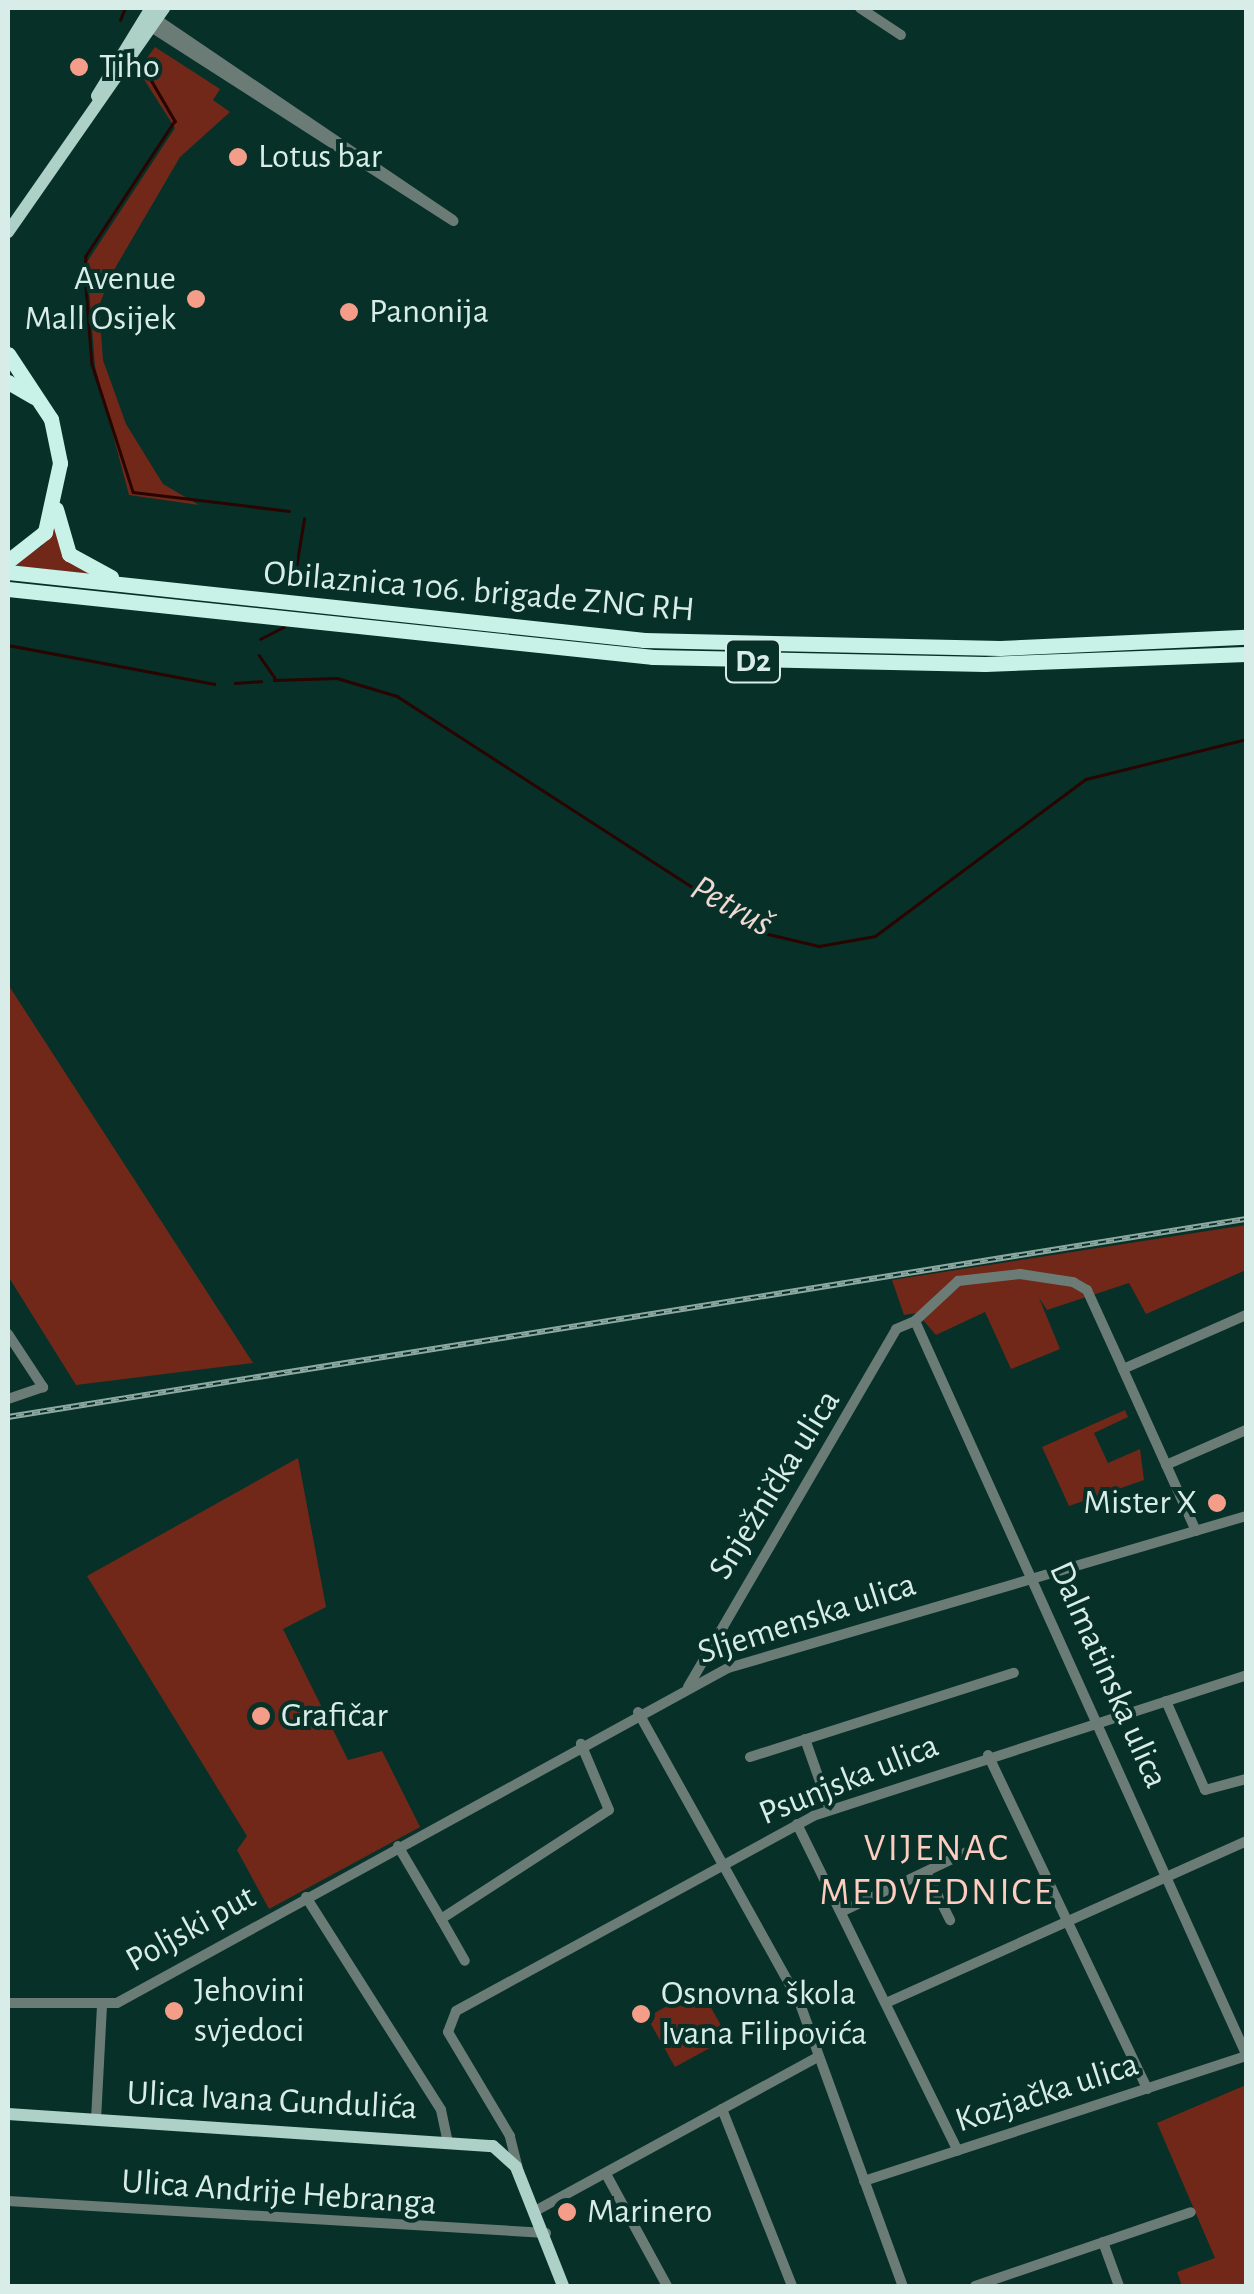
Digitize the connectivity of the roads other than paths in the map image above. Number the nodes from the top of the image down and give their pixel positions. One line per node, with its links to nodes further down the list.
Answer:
1 (860, 8): 3 (street)
2 (154, 16): 2 (street); 4 (main road)
3 (901, 35)
4 (8, 232)
5 (8, 354): 7 (highway)
6 (8, 382): 7 (highway)
7 (37, 399): 8 (highway)
8 (55, 504): 9 (highway); 12 (highway)
9 (8, 561)
10 (8, 572): 12 (highway, Obilaznica 106. brigade ZNG RH / D2)
11 (8, 589): 14 (highway, Obilaznica 106. brigade ZNG RH / D2)
12 (151, 589): 13 (highway, Obilaznica 106. brigade ZNG RH / D2)
13 (1246, 637)
14 (1246, 654)
15 (1246, 1315): 18 (street)
16 (915, 1320): 18 (street, Snježnička ulica); 24 (street, Dalmatinska ulica); 27 (street, Snježnička ulica)
17 (8, 1334): 19 (street)
18 (1123, 1370): 21 (street, Snježnička ulica)
19 (8, 1399)
20 (1246, 1430): 21 (street)
21 (1166, 1465): 23 (street, Snježnička ulica)
22 (1246, 1516): 23 (street, Sljemenska ulica)
23 (1196, 1531): 24 (street, Sljemenska ulica)
24 (1036, 1579): 27 (street, Sljemenska ulica); 30 (street, Dalmatinska ulica)
25 (1014, 1673): 31 (street)
26 (1246, 1675): 28 (street, Psunjska ulica)
27 (688, 1687): 29 (street, Sljemenska ulica)
28 (1166, 1701): 30 (street, Psunjska ulica); 35 (street)
29 (638, 1712): 32 (street, Sljemenska ulica); 41 (street)
30 (1099, 1722): 33 (street, Psunjska ulica); 42 (street, Dalmatinska ulica)
31 (805, 1739): 34 (street); 36 (street)
32 (582, 1744): 39 (street, Sljemenska ulica); 47 (street)
33 (988, 1755): 36 (street, Psunjska ulica); 46 (street)
34 (750, 1757)
35 (1246, 1779)
36 (830, 1810): 37 (street, Psunjska ulica)
37 (798, 1824): 41 (street, Psunjska ulica); 45 (street)
38 (1246, 1841): 42 (street)
39 (398, 1846): 44 (street, Sljemenska ulica); 47 (street)
40 (967, 1852): 43 (street)
41 (722, 1865): 54 (street); 59 (street, Psunjska ulica)
42 (1165, 1871): 46 (street); 53 (street, Dalmatinska ulica)
43 (926, 1872): 45 (street); 48 (street)
44 (306, 1897): 52 (street, Poljski put); 60 (street)
45 (841, 1912): 51 (street)
46 (1066, 1918): 51 (street); 55 (street)
47 (442, 1919): 49 (street)
48 (950, 1920)
49 (465, 1961)
50 (8, 2003): 52 (street)
51 (886, 2004): 62 (street)
52 (102, 2008): 58 (street)
53 (1246, 2055): 55 (street, Kozjačka ulica)
54 (818, 2056): 56 (street); 65 (street)
55 (1146, 2089): 62 (street, Kozjačka ulica)
56 (722, 2109): 64 (street); 73 (street)
57 (8, 2114): 58 (main road, Ulica Ivana Gundulića)
58 (96, 2120): 60 (main road, Ulica Ivana Gundulića)
59 (502, 2122): 61 (street); 63 (street)
60 (448, 2142): 61 (main road, Ulica Ivana Gundulića)
61 (482, 2144): 63 (main road)
62 (958, 2151): 65 (street, Kozjačka ulica)
63 (519, 2174): 67 (main road)
64 (606, 2174): 67 (street); 72 (street)
65 (864, 2181): 74 (street)
66 (8, 2201): 69 (street, Ulica Andrije Hebranga)
67 (537, 2210): 69 (main road)
68 (1191, 2212): 70 (street)
69 (546, 2233): 71 (main road)
70 (1103, 2242): 75 (street); 76 (street)
71 (563, 2286)
72 (667, 2286)
73 (792, 2286)
74 (903, 2286)
75 (975, 2286)
76 (1119, 2286)

